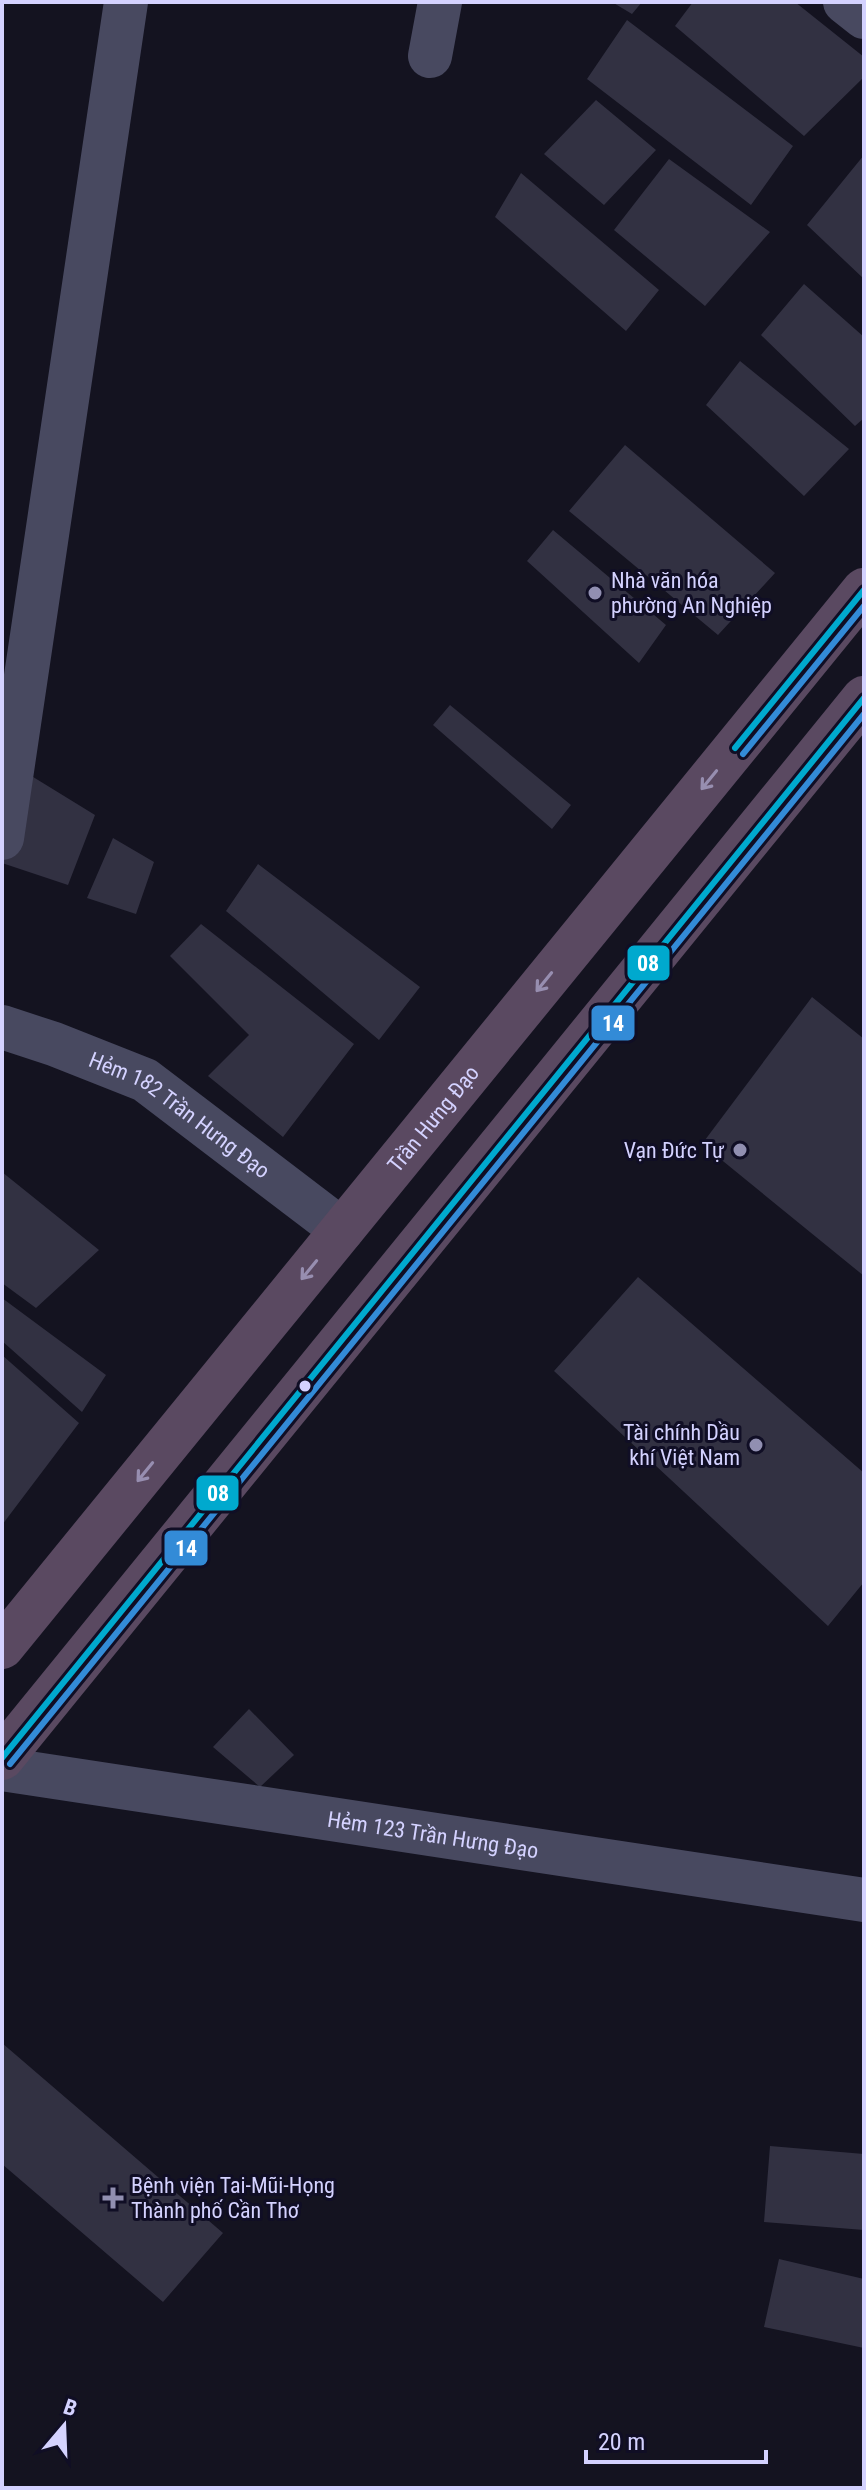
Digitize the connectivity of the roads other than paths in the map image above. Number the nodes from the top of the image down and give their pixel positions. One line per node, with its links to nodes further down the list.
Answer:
1 (126, 2): 8 (street)
2 (440, 2): 5 (street)
3 (845, 2): 4 (street)
4 (864, 17)
5 (430, 56)
6 (864, 590): 10 (highway, Trần Hưng Đạo, one-way to 10)
7 (864, 698): 12 (highway)
8 (2, 838)
9 (2, 1027): 10 (street, Hẻm 182 Trần Hưng Đạo)
10 (342, 1230): 11 (highway, Trần Hưng Đạo, one-way to 11)
11 (2, 1647)
12 (2, 1758)
13 (2, 1769): 14 (street, Hẻm 123 Trần Hưng Đạo)
14 (864, 1900)

